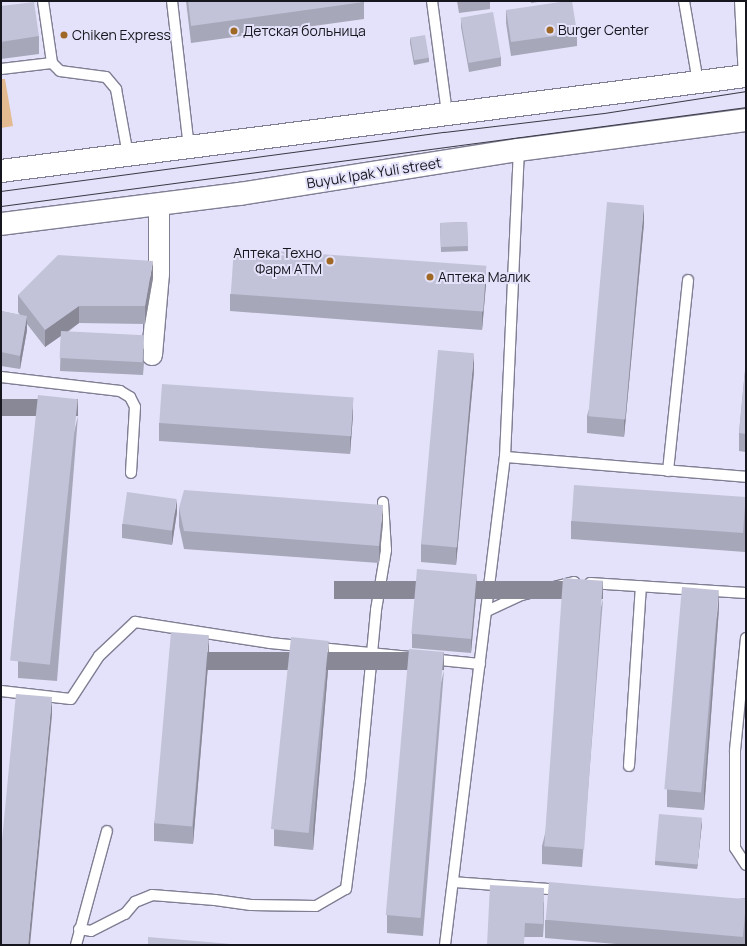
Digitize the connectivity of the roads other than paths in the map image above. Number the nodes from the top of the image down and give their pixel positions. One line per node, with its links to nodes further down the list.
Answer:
1 (43, 1): 6 (lane)
2 (172, 1): 12 (lane)
3 (432, 1): 10 (lane)
4 (684, 1): 9 (lane)
5 (740, 1): 8 (lane)
6 (52, 63): 7 (lane); 14 (lane)
7 (1, 69)
8 (745, 76): 9 (main road)
9 (698, 82): 10 (main road)
10 (447, 114): 12 (main road)
11 (746, 120): 13 (main road, Buyuk Ipak Yuli street)
12 (189, 148): 14 (main road)
13 (519, 150): 16 (main road, Buyuk Ipak Yuli street); 21 (lane)
14 (128, 155): 15 (main road)
15 (1, 171)
16 (159, 204): 17 (main road, Buyuk Ipak Yuli street); 19 (street)
17 (1, 224)
18 (688, 280): 22 (lane)
19 (152, 355)
20 (1, 377): 23 (lane)
21 (505, 457): 22 (lane); 28 (lane)
22 (668, 471): 24 (lane)
23 (131, 472)
24 (746, 477)
25 (383, 502): 30 (lane)
26 (641, 586): 27 (lane); 28 (lane); 33 (lane)
27 (746, 593)
28 (487, 611): 31 (lane)
29 (746, 638): 35 (lane)
30 (372, 653): 31 (lane); 32 (lane); 38 (lane)
31 (480, 664): 36 (lane)
32 (1, 692)
33 (629, 766)
34 (107, 830): 38 (lane)
35 (746, 865)
36 (453, 882): 37 (lane); 40 (lane)
37 (572, 891)
38 (79, 929): 39 (lane)
39 (76, 945)
40 (445, 945)

